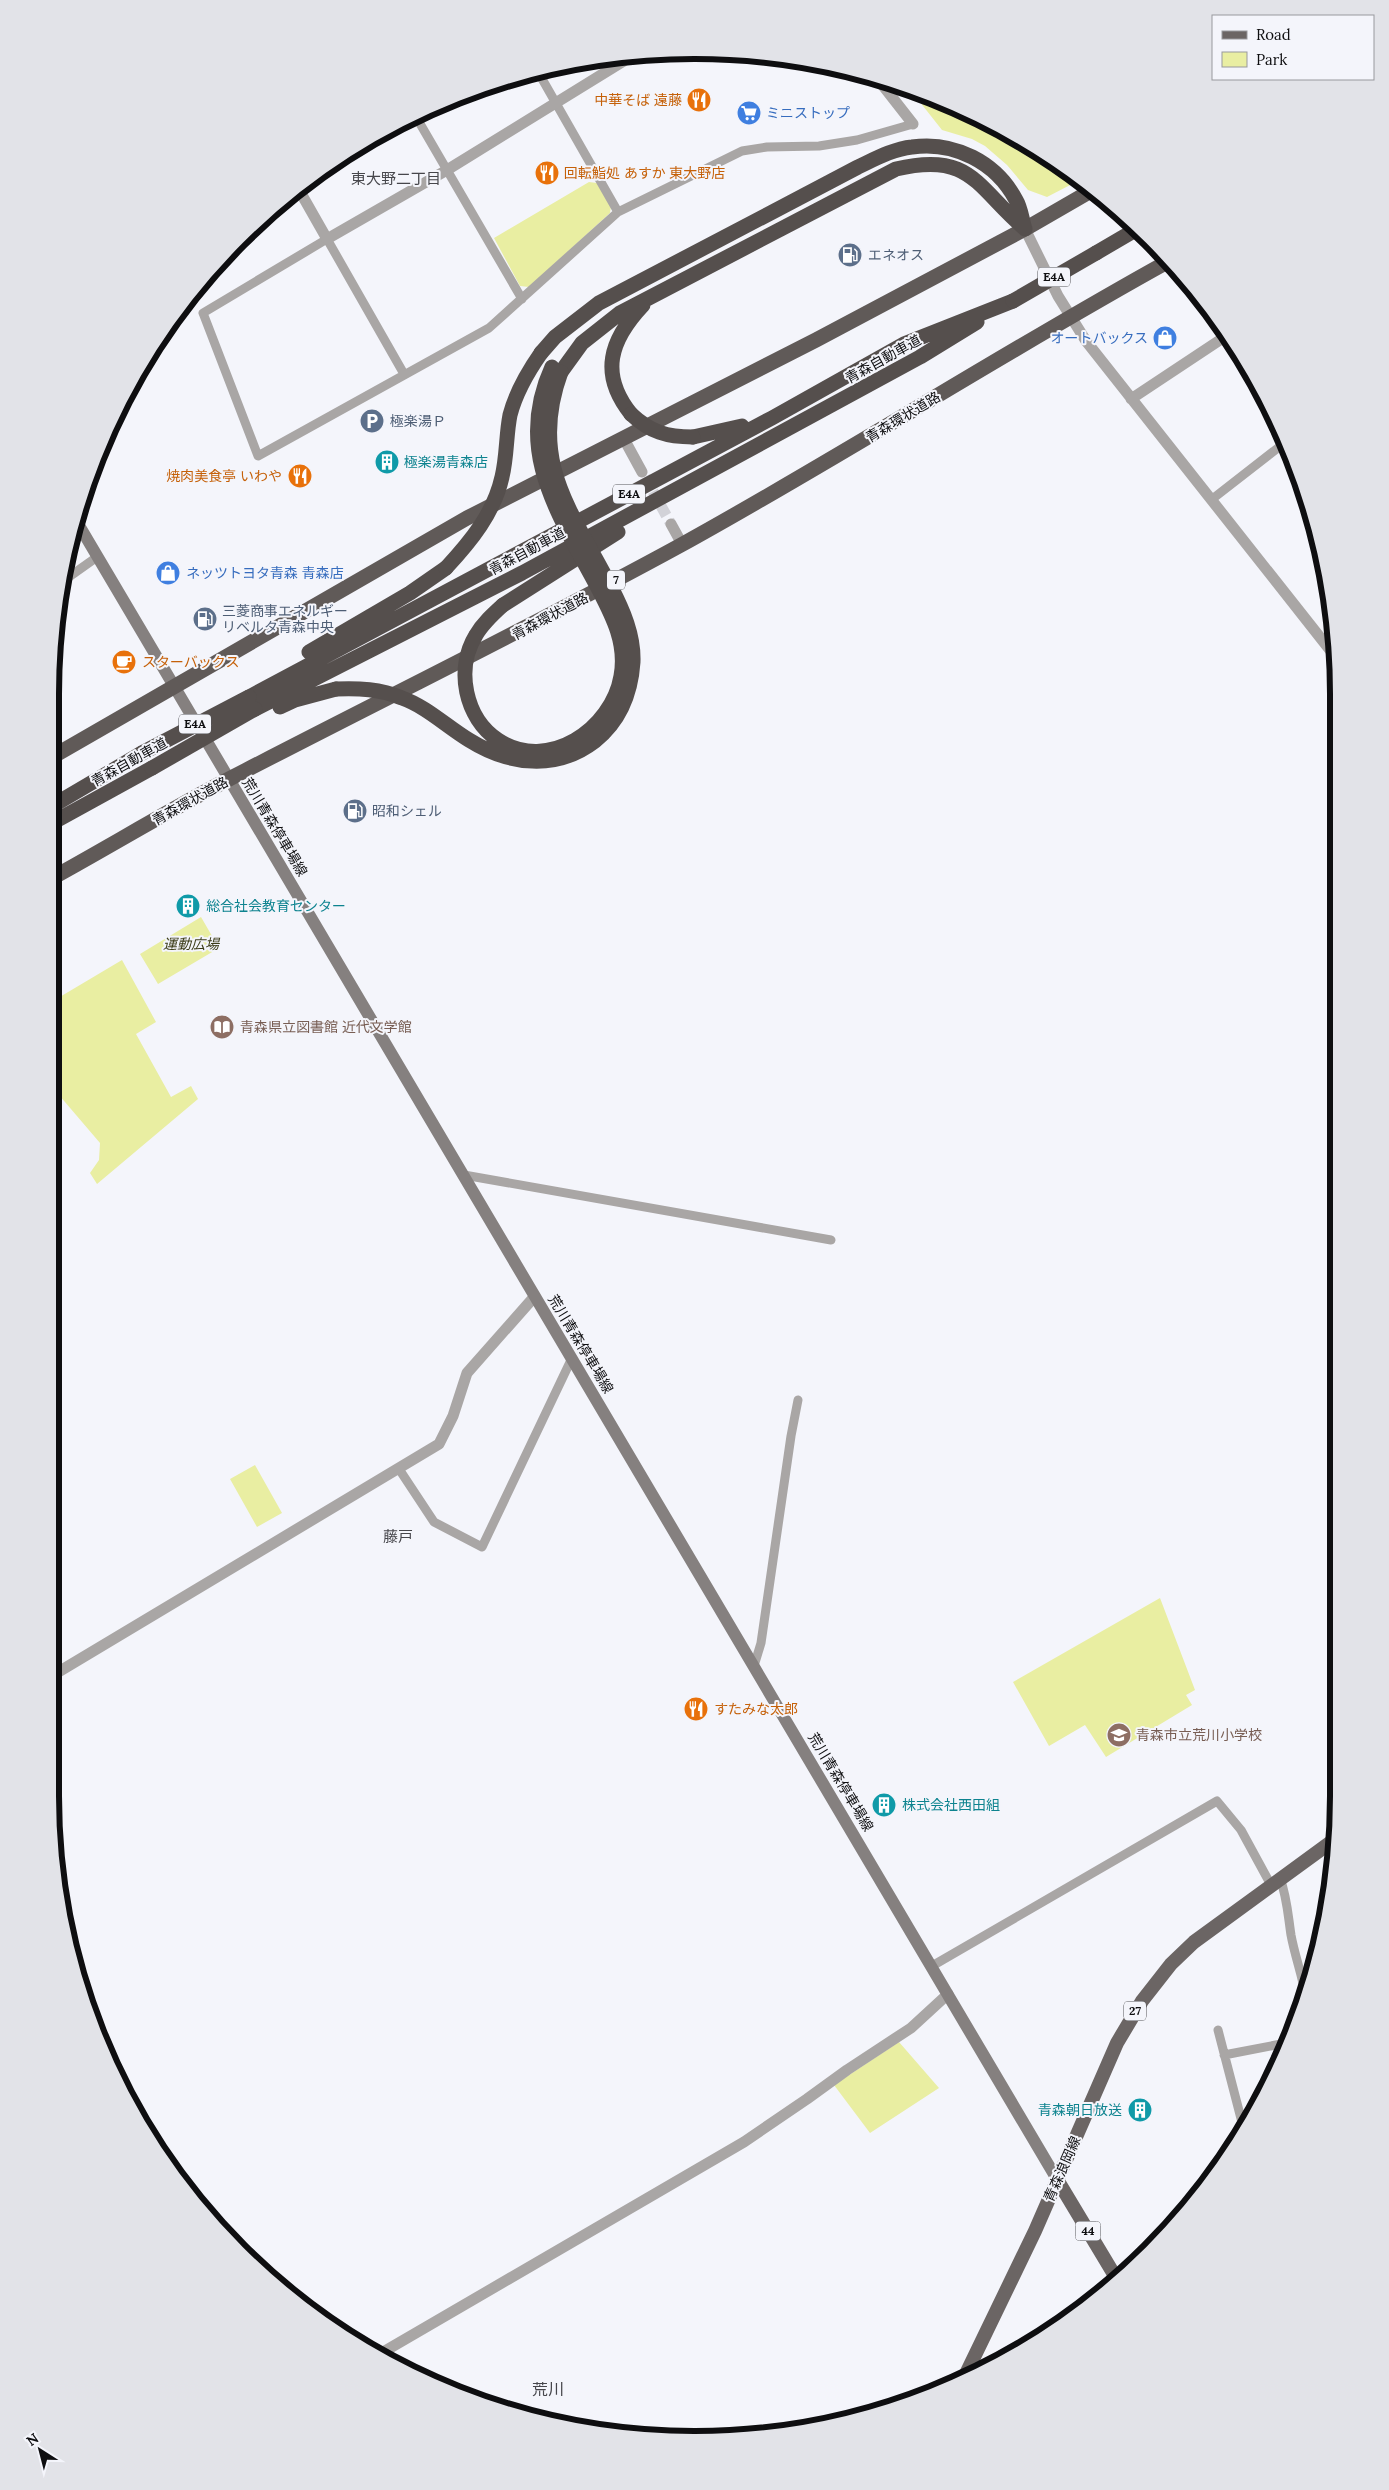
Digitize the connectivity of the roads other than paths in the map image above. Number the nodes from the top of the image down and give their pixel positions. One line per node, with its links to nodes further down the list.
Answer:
1 (621, 63): 4 (street)
2 (541, 77): 4 (street)
3 (885, 88): 6 (street)
4 (556, 104): 7 (street); 10 (street)
5 (418, 122): 7 (street)
6 (913, 124): 10 (street)
7 (447, 170): 13 (street); 16 (street)
8 (302, 194): 13 (street)
9 (1086, 194): 11 (highway)
10 (618, 212): 16 (street)
11 (1025, 229): 15 (highway); 17 (highway); 19 (street); 26 (highway)
12 (1131, 233): 18 (highway, 青森自動車道 / E4A, bridge)
13 (327, 239): 22 (street); 22 (street)
14 (1162, 265): 19 (highway, 青森環状道路 / 7)
15 (656, 274): 21 (highway); 37 (highway, bridge)
16 (522, 299): 22 (street)
17 (649, 299): 21 (highway); 24 (highway, bridge)
18 (1013, 301): 24 (highway, 青森自動車道 / E4A); 25 (highway, 青森自動車道 / E4A)
19 (1069, 316): 23 (street); 32 (highway, 青森環状道路 / 7)
20 (1222, 339): 23 (street)
21 (556, 370): 25 (highway, bridge); 37 (highway, bridge)
22 (404, 374)
23 (1131, 400): 29 (street)
24 (772, 418): 37 (highway, 青森自動車道 / E4A)
25 (775, 437): 37 (highway, 青森自動車道 / E4A)
26 (624, 439): 28 (street); 36 (highway)
27 (1280, 447): 29 (street)
28 (642, 472)
29 (1211, 500): 35 (street)
30 (671, 524): 32 (street)
31 (81, 528): 33 (main road, 荒川青森停車場線)
32 (682, 544): 39 (highway, 青森環状道路 / 7)
33 (97, 557): 34 (street); 36 (main road, 荒川青森停車場線)
34 (70, 576)
35 (1329, 648)
36 (175, 686): 38 (highway); 39 (main road, 荒川青森停車場線)
37 (252, 703): 40 (highway, 青森自動車道 / E4A, bridge); 41 (highway, 青森自動車道 / E4A, bridge)
38 (59, 752)
39 (229, 779): 42 (highway, 青森環状道路 / 7); 43 (main road, 荒川青森停車場線)
40 (59, 802)
41 (59, 819)
42 (59, 874)
43 (464, 1175): 44 (street); 45 (main road, 荒川青森停車場線)
44 (831, 1240)
45 (535, 1296): 46 (main road, 荒川青森停車場線); 48 (street)
46 (572, 1358): 48 (street); 49 (main road, 荒川青森停車場線)
47 (798, 1400): 49 (street)
48 (399, 1469): 50 (street)
49 (754, 1666): 53 (main road, 荒川青森停車場線)
50 (59, 1672)
51 (1328, 1844): 52 (main road, 青森浪岡線 / 27)
52 (1276, 1881): 53 (street); 54 (street); 60 (main road, 青森浪岡線 / 27)
53 (932, 1966): 55 (main road, 荒川青森停車場線)
54 (1303, 1979)
55 (948, 1994): 60 (main road, 荒川青森停車場線); 62 (street)
56 (1218, 2030): 58 (street)
57 (1280, 2044): 58 (street)
58 (1224, 2055): 59 (street)
59 (1241, 2119)
60 (1058, 2181): 61 (main road, 44); 63 (main road, 青森浪岡線 / 27)
61 (1113, 2273)
62 (385, 2351)
63 (968, 2370)

